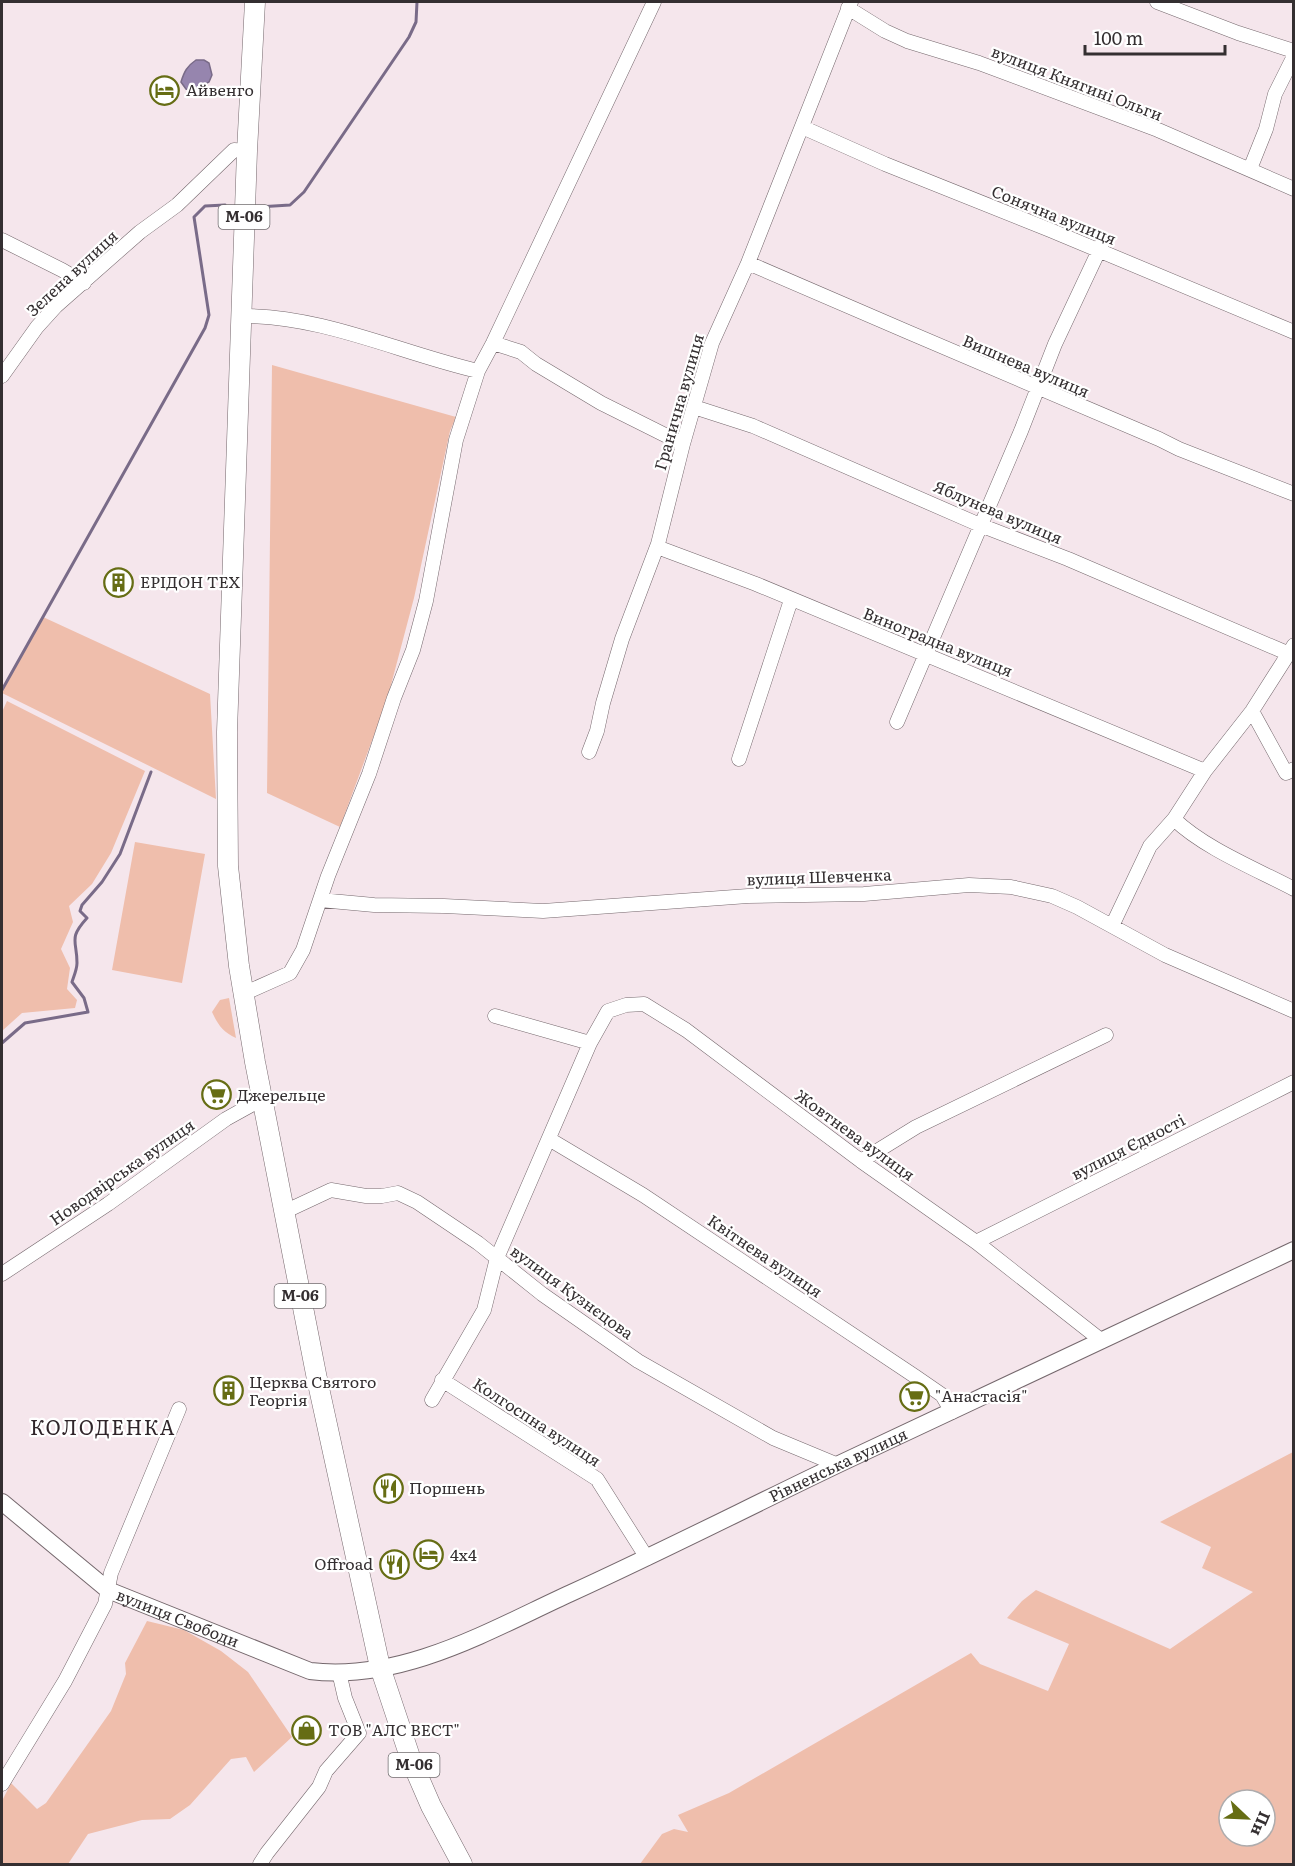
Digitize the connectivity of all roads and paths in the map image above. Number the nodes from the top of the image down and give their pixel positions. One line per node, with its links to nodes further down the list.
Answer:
1 (255, 2): 8 (highway, М-06)
2 (654, 2): 17 (street)
3 (1157, 2): 5 (street)
4 (850, 5): 7 (street, Гранична вулиця); 9 (street, вулиця Княгині Ольги)
5 (1293, 51)
6 (1293, 56): 9 (street)
7 (802, 128): 12 (street, Сонячна вулиця); 13 (street, Гранична вулиця)
8 (247, 151): 14 (street, Зелена вулиця); 15 (highway, М-06)
9 (1250, 169): 10 (street, вулиця Княгині Ольги)
10 (1293, 189)
11 (2, 240): 14 (street)
12 (1100, 248): 16 (street, Сонячна вулиця); 20 (street)
13 (748, 263): 20 (street, Вишнева вулиця); 21 (street, Гранична вулиця)
14 (84, 283): 19 (street, Зелена вулиця)
15 (241, 316): 18 (street); 39 (highway, М-06)
16 (1293, 332)
17 (494, 343): 18 (street); 22 (street)
18 (478, 371): 37 (street)
19 (2, 376)
20 (1038, 390): 23 (street, Вишнева вулиця); 24 (street)
21 (694, 407): 22 (street, Гранична вулиця); 24 (street, Яблунева вулиця)
22 (683, 444): 25 (street, Гранична вулиця)
23 (1293, 494)
24 (980, 525): 27 (street, Яблунева вулиця); 28 (street)
25 (657, 547): 26 (street, Виноградна вулиця); 31 (street, Гранична вулиця)
26 (793, 600): 28 (street, Виноградна вулиця); 32 (street)
27 (1290, 649): 29 (street)
28 (925, 655): 30 (street); 34 (street, Виноградна вулиця)
29 (1252, 711): 33 (street); 34 (street)
30 (897, 722)
31 (589, 752)
32 (739, 759)
33 (1293, 769)
34 (1206, 771): 35 (street)
35 (1174, 819): 36 (street); 38 (street)
36 (1293, 889)
37 (320, 900): 38 (street, вулиця Шевченка); 39 (street)
38 (1112, 926): 40 (street, вулиця Шевченка)
39 (243, 994): 45 (highway, М-06)
40 (1293, 1011)
41 (495, 1016): 43 (street)
42 (1106, 1035): 47 (street)
43 (590, 1043): 46 (street, Жовтнева вулиця); 47 (street, Жовтнева вулиця)
44 (1293, 1082): 49 (street, вулиця Єдності)
45 (262, 1098): 48 (highway, М-06); 52 (street, Новодвірська вулиця)
46 (549, 1139): 51 (street, Жовтнева вулиця); 57 (street, Квітнева вулиця)
47 (861, 1161): 49 (street, Жовтнева вулиця)
48 (284, 1212): 51 (street, вулиця Кузнєцова); 62 (highway, М-06)
49 (976, 1242): 53 (street, Жовтнева вулиця)
50 (1293, 1250): 53 (main road, Рівненська вулиця)
51 (497, 1258): 54 (street, Жовтнева вулиця); 58 (street, вулиця Кузнєцова)
52 (2, 1274)
53 (1102, 1341): 57 (main road, Рівненська вулиця)
54 (441, 1380): 55 (street, Жовтнева вулиця); 60 (street, Колгоспна вулиця)
55 (432, 1400)
56 (179, 1409): 61 (street)
57 (952, 1412): 58 (main road, Рівненська вулиця)
58 (838, 1465): 60 (main road, Рівненська вулиця)
59 (2, 1502): 61 (main road, вулиця Свободи)
60 (647, 1558): 62 (main road, Рівненська вулиця)
61 (108, 1590): 63 (main road, вулиця Свободи); 64 (street)
62 (380, 1667): 63 (main road, вулиця Свободи); 66 (highway, М-06)
63 (339, 1672): 65 (street)
64 (2, 1784)
65 (260, 1864)
66 (462, 1864)

